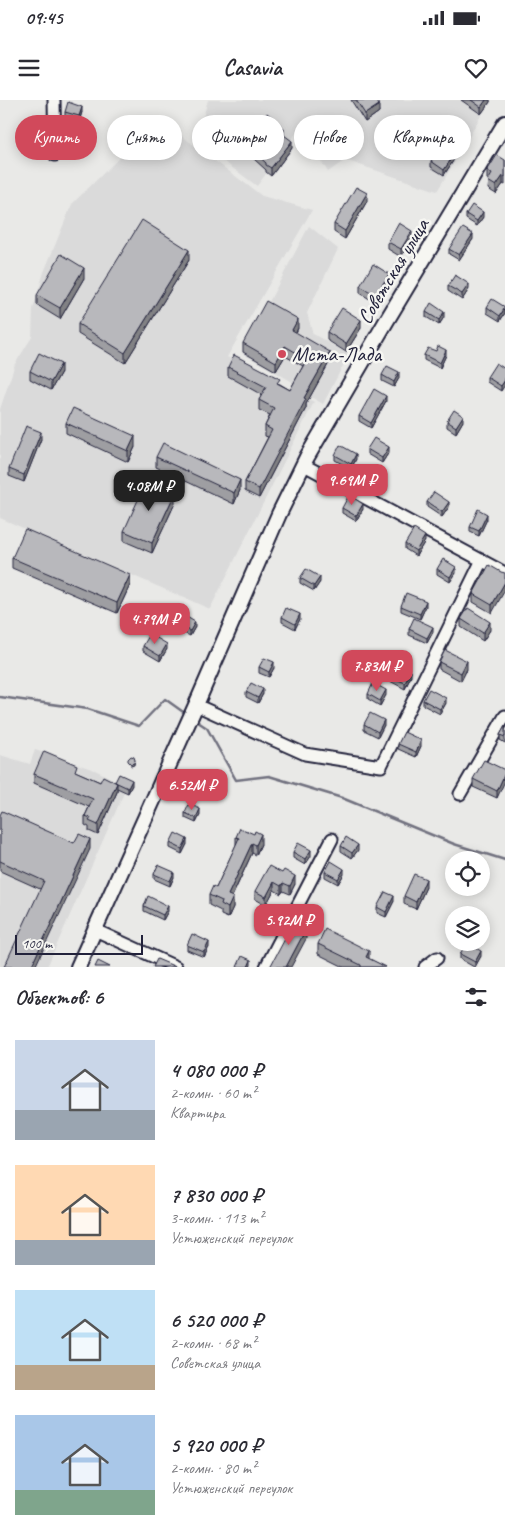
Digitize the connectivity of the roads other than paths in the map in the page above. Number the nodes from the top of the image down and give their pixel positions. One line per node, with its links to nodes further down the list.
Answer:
1 (54, 100): 2 (street)
2 (54, 115)
3 (505, 123): 4 (main road, Советская улица)
4 (304, 465): 5 (street); 7 (main road, Советская улица)
5 (482, 560): 6 (street); 7 (street)
6 (505, 573)
7 (193, 713): 11 (main road, Советская улица)
8 (505, 716): 9 (street)
9 (460, 794)
10 (332, 839): 15 (street)
11 (95, 930): 13 (main road, Советская улица); 14 (street)
12 (437, 958): 16 (street)
13 (78, 967)
14 (176, 967)
15 (266, 967)
16 (424, 967)

